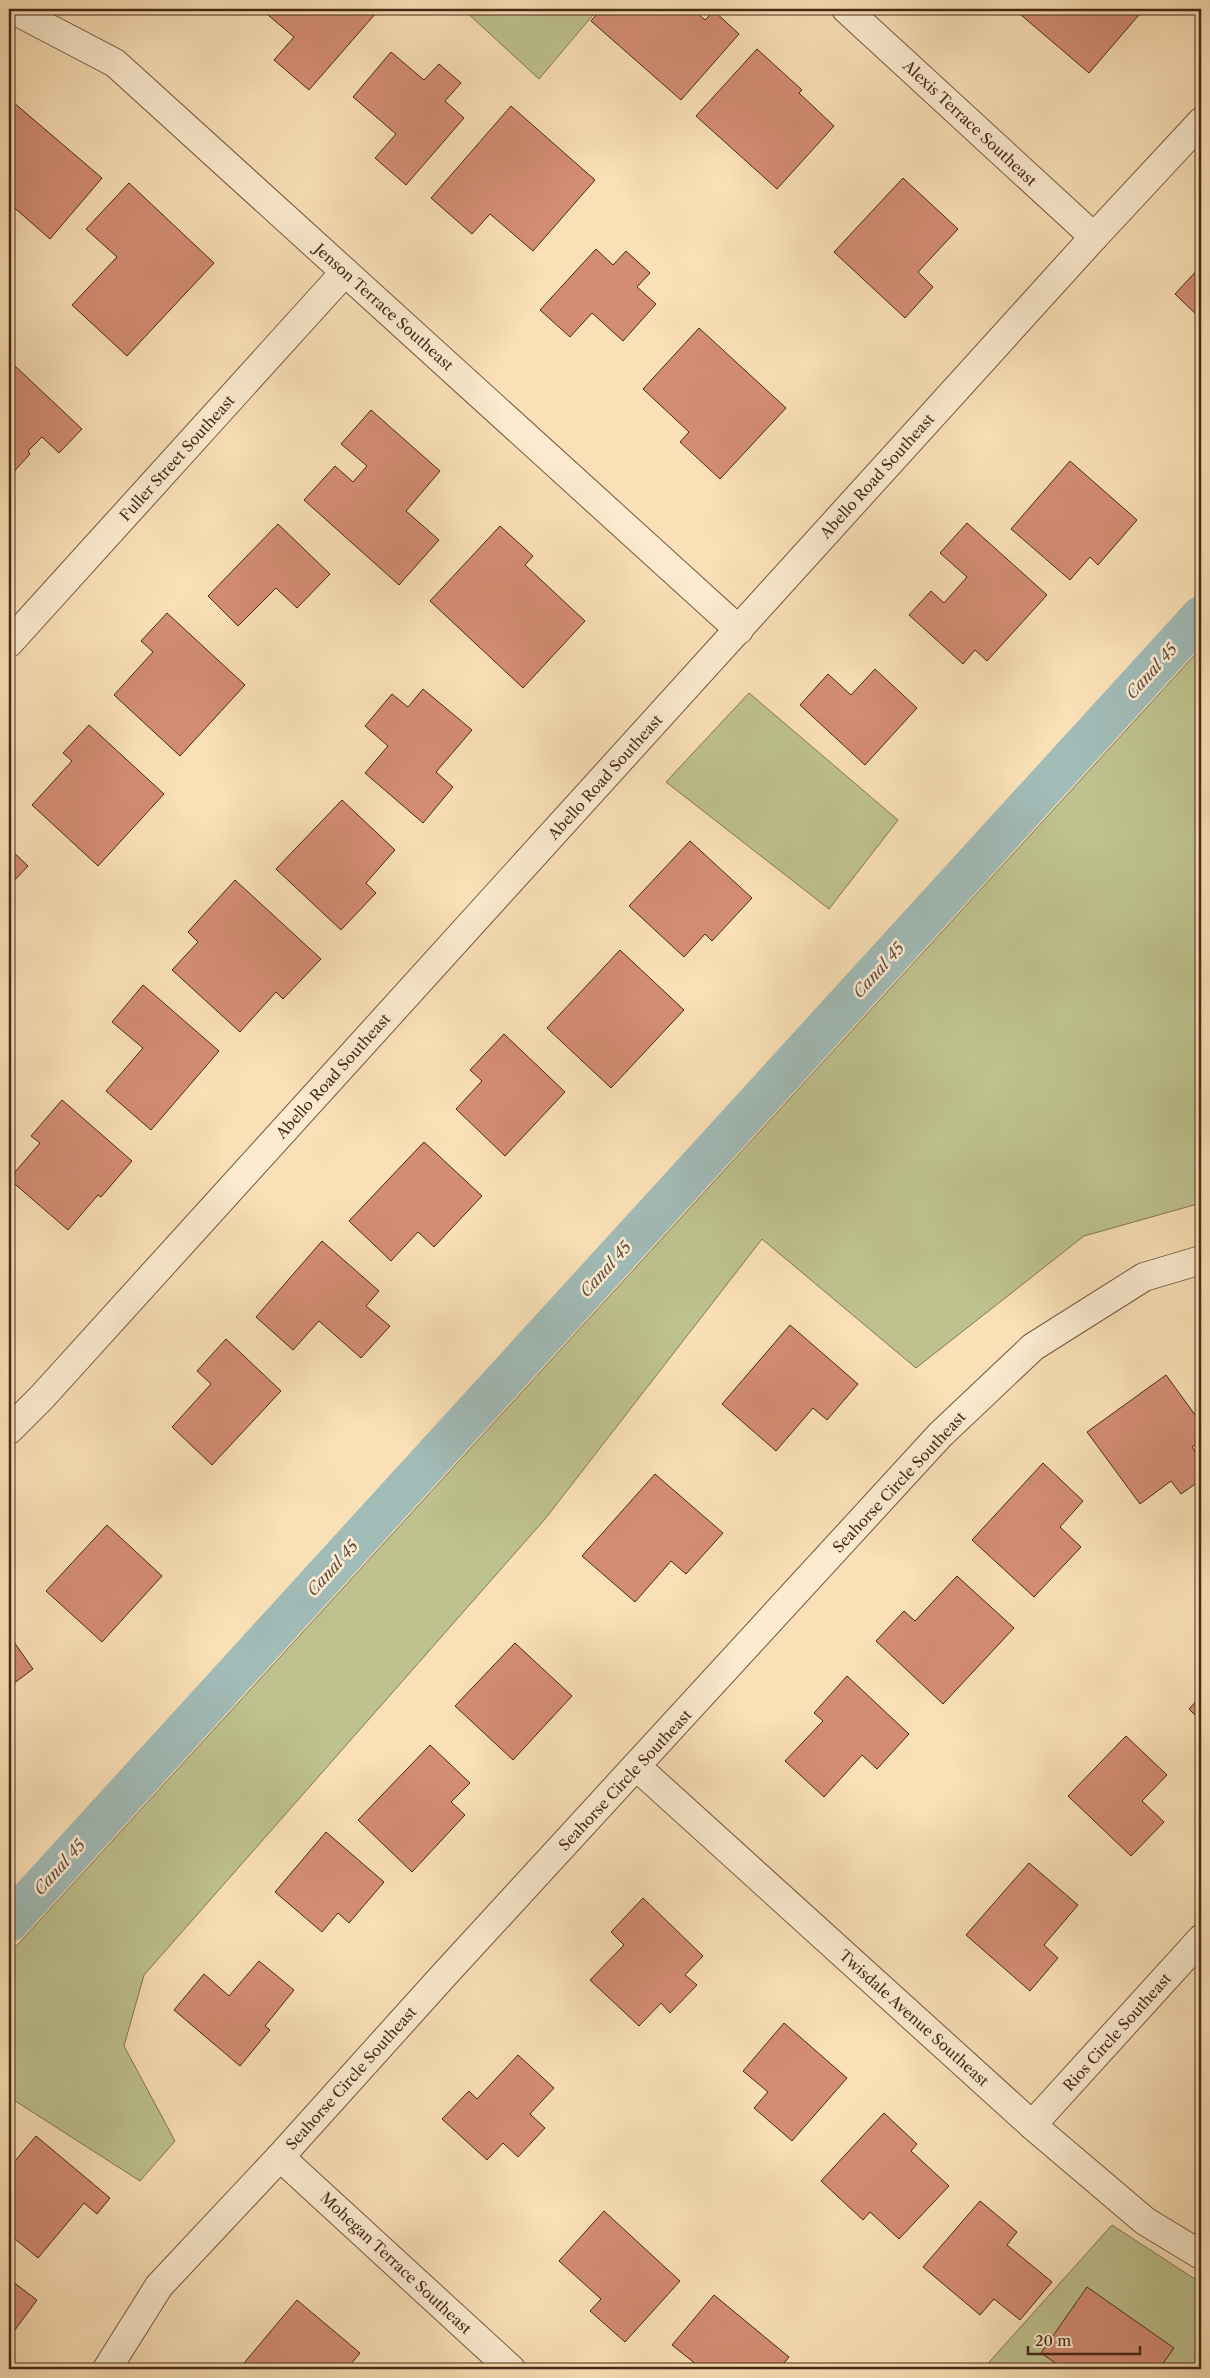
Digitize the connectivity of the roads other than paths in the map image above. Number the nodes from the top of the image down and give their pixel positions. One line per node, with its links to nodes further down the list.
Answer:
1 (12, 9): 5 (street, Jenson Terrace Southeast)
2 (846, 9): 4 (street, Alexis Terrace Southeast)
3 (1201, 122): 4 (street, Abello Road Southeast)
4 (1094, 237): 6 (street, Abello Road Southeast)
5 (345, 272): 6 (street, Jenson Terrace Southeast); 7 (street, Fuller Street Southeast)
6 (739, 630): 9 (street, Abello Road Southeast)
7 (9, 643)
8 (1201, 1260): 10 (street, Seahorse Circle Southeast)
9 (9, 1430)
10 (637, 1767): 12 (street, Twisdale Avenue Southeast); 13 (street, Seahorse Circle Southeast)
11 (1201, 1939): 12 (street, Rios Circle Southeast)
12 (1032, 2125): 14 (street, Twisdale Avenue Southeast)
13 (280, 2157): 15 (street, Seahorse Circle Southeast); 16 (street, Mohegan Terrace Southeast)
14 (1201, 2255)
15 (107, 2369)
16 (511, 2369)

